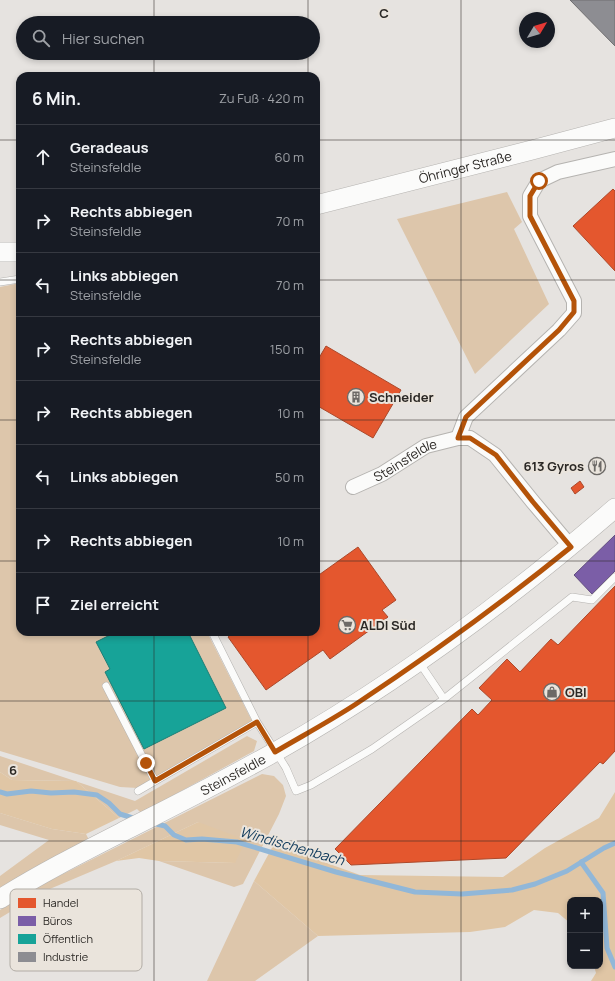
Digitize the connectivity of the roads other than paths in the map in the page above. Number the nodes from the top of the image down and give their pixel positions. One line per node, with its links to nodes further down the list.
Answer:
1 (615, 128): 3 (street, Öhringer Straße)
2 (615, 159): 8 (street)
3 (320, 204)
4 (0, 252): 5 (street)
5 (16, 252)
6 (16, 280): 7 (lane)
7 (0, 282)
8 (458, 438): 9 (street, Steinsfeldle); 11 (street, Steinsfeldle)
9 (353, 487)
10 (615, 508): 11 (street, Steinsfeldle)
11 (571, 547): 14 (street, Steinsfeldle)
12 (615, 577): 16 (lane)
13 (214, 636): 17 (lane)
14 (419, 662): 16 (lane); 18 (street, Steinsfeldle)
15 (106, 686): 19 (lane)
16 (444, 699): 18 (lane)
17 (257, 722): 18 (lane); 19 (lane)
18 (275, 752): 21 (street, Steinsfeldle)
19 (155, 781): 20 (lane)
20 (138, 792)
21 (16, 889)
22 (10, 893): 23 (street, Steinsfeldle)
23 (0, 899)

